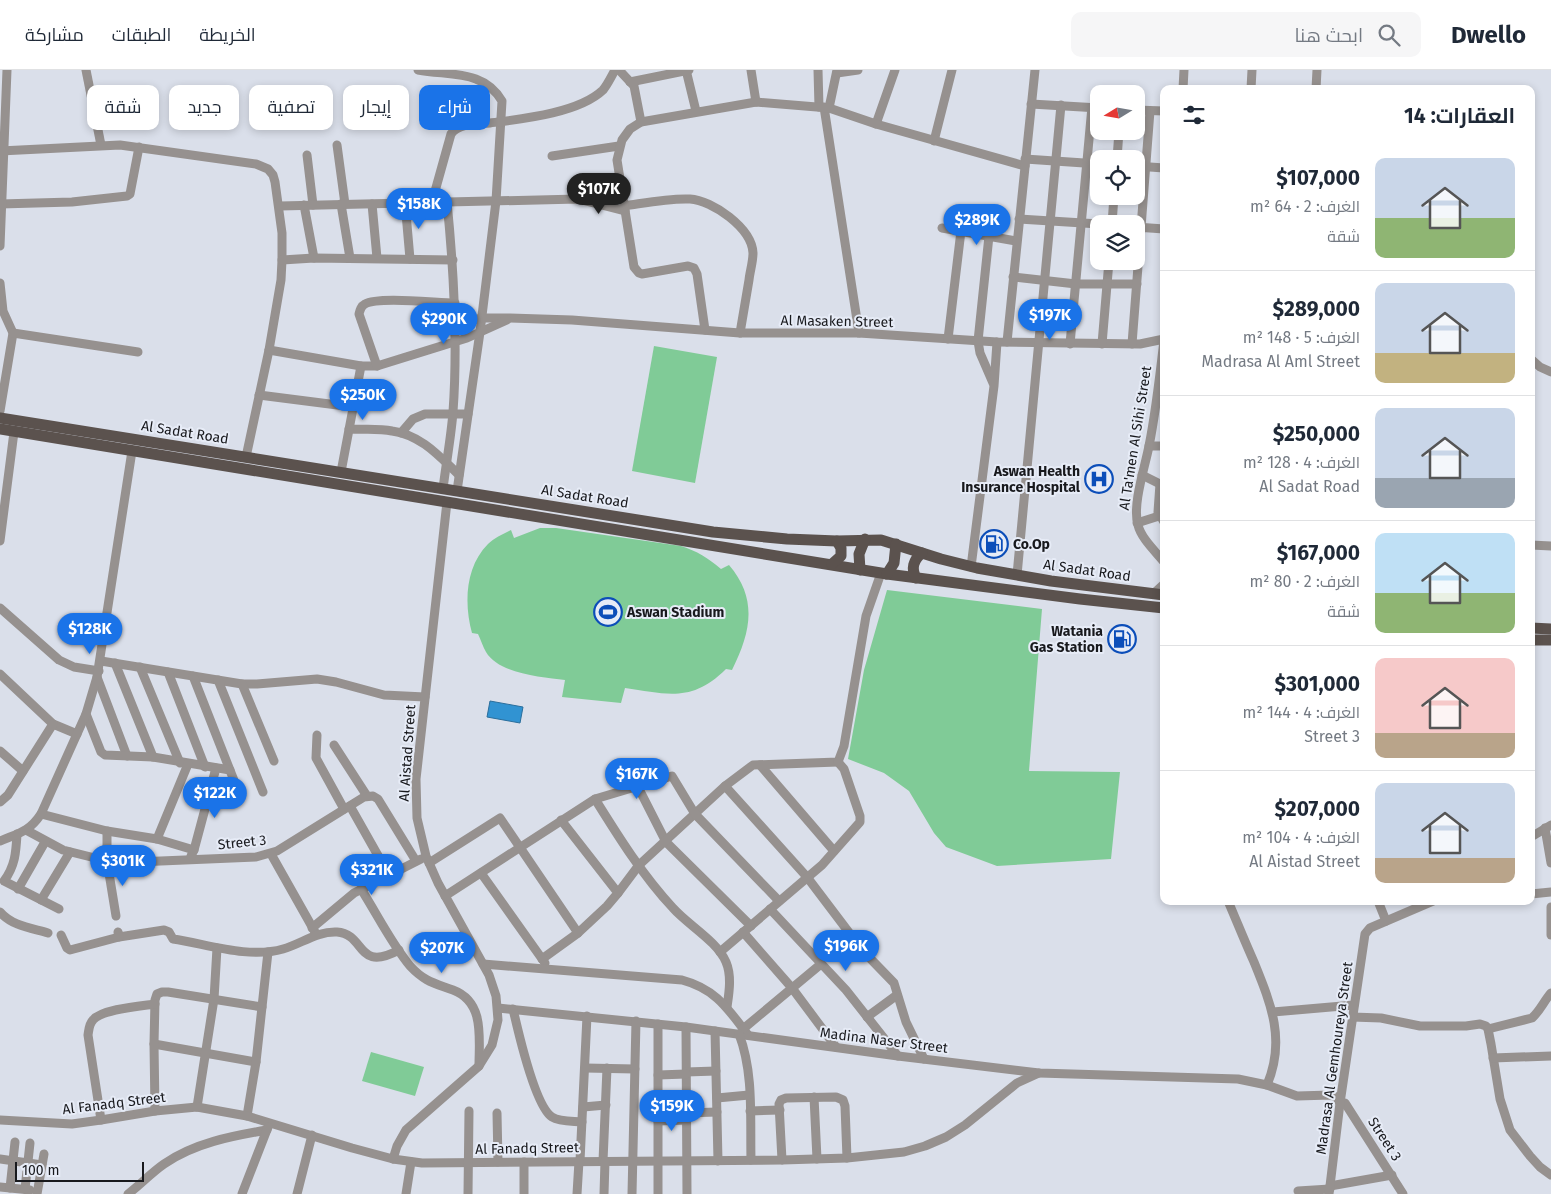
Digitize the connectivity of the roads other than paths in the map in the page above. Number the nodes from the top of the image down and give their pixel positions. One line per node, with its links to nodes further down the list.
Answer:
1 (7, 70): 40 (street)
2 (86, 70): 36 (street)
3 (418, 70): 30 (street)
4 (615, 70): 30 (street)
5 (619, 70): 17 (street)
6 (687, 70): 17 (street); 29 (street)
7 (751, 70): 21 (street)
8 (818, 70): 24 (street)
9 (858, 70): 16 (street)
10 (895, 70): 32 (street)
11 (952, 70): 33 (street)
12 (1035, 70): 22 (street)
13 (1184, 70): 18 (street)
14 (1252, 70): 19 (street)
15 (1318, 70): 20 (street)
16 (837, 72): 24 (street)
17 (630, 82): 31 (street)
18 (1183, 85)
19 (1250, 85)
20 (1316, 85)
21 (756, 102): 24 (street); 29 (street)
22 (1031, 104): 23 (street); 44 (street)
23 (1061, 105): 25 (street); 43 (street)
24 (824, 107): 32 (street); 94 (street)
25 (1090, 107)
26 (1145, 111): 27 (street)
27 (1150, 111): 28 (street); 39 (street)
28 (1160, 111)
29 (696, 112): 31 (street)
30 (502, 122): 51 (street); 53 (street)
31 (641, 122): 37 (street)
32 (876, 124): 33 (street)
33 (934, 140): 44 (street)
34 (1090, 140): 45 (street)
35 (337, 144): 56 (street)
36 (101, 145): 38 (street); 40 (street)
37 (619, 146): 42 (street); 49 (street)
38 (139, 147): 55 (street); 59 (street)
39 (1144, 150)
40 (2, 151): 55 (street)
41 (306, 155): 58 (street)
42 (552, 156)
43 (1056, 161): 44 (street); 45 (street); 62 (street)
44 (1025, 163): 61 (street)
45 (1087, 163): 46 (street); 63 (street)
46 (1090, 163)
47 (1145, 167): 48 (street)
48 (1160, 168)
49 (620, 180): 50 (street); 60 (street)
50 (578, 199): 51 (street); 60 (street)
51 (496, 201): 54 (street); 87 (street)
52 (405, 202): 53 (street); 57 (street); 75 (street)
53 (432, 202): 54 (street)
54 (446, 202): 77 (street)
55 (1, 204): 71 (street)
56 (343, 204): 57 (street); 58 (street); 73 (street)
57 (372, 204): 74 (street)
58 (309, 205): 59 (street); 72 (street)
59 (280, 206): 76 (street)
60 (625, 208): 90 (street); 93 (street)
61 (1019, 219): 62 (street); 70 (street)
62 (1050, 221): 63 (street); 81 (street)
63 (1081, 223): 64 (street); 83 (street)
64 (1090, 224)
65 (1145, 227): 67 (street)
66 (942, 228): 68 (street)
67 (1160, 229)
68 (961, 232): 69 (street); 95 (street)
69 (989, 236): 70 (street); 98 (street)
70 (1016, 241): 80 (street)
71 (0, 246)
72 (314, 258): 73 (street); 76 (street)
73 (350, 258): 74 (street)
74 (377, 258): 75 (street)
75 (410, 259): 77 (street)
76 (282, 260): 105 (street)
77 (453, 260): 86 (street)
78 (1108, 270): 84 (street)
79 (1137, 270): 85 (street)
80 (1013, 276): 81 (street); 100 (street)
81 (1044, 280): 83 (street); 101 (street)
82 (0, 282): 92 (street)
83 (1076, 284): 84 (street); 102 (street)
84 (1107, 284): 85 (street); 103 (street)
85 (1137, 284): 104 (street)
86 (455, 303): 89 (street); 109 (street)
87 (481, 318): 88 (street, Al Masaken Street); 89 (street, Al Masaken Street); 91 (street)
88 (510, 318): 90 (street, Al Masaken Street); 91 (street, Al Masaken Street)
89 (455, 324): 97 (street)
90 (705, 330): 93 (street, Al Masaken Street)
91 (480, 332): 97 (street, Al Masaken Street); 117 (street)
92 (13, 333): 106 (street); 115 (street)
93 (740, 333): 94 (street, Al Masaken Street)
94 (859, 333): 95 (street, Al Masaken Street)
95 (948, 339): 98 (street, Al Masaken Street)
96 (1160, 340): 104 (street, Al Masaken Street)
97 (456, 341): 109 (street, Al Masaken Street); 116 (street)
98 (978, 341): 99 (street, Al Masaken Street); 111 (street)
99 (997, 342): 100 (street, Al Masaken Street); 111 (street)
100 (1007, 342): 101 (street, Al Masaken Street)
101 (1038, 343): 102 (street, Al Masaken Street); 151 (street)
102 (1070, 344): 103 (street, Al Masaken Street)
103 (1102, 344): 104 (street, Al Masaken Street)
104 (1132, 344)
105 (269, 350): 108 (street, Al Masaken Street); 112 (street)
106 (138, 352)
107 (1535, 363): 110 (street)
108 (361, 366): 109 (street, Al Masaken Street); 114 (street)
109 (378, 366)
110 (1551, 372)
111 (994, 386): 148 (street)
112 (259, 395): 114 (street); 126 (street)
113 (1160, 396): 123 (street, Al Ta'men Al Sihi Street)
114 (354, 407): 120 (street)
115 (0, 410)
116 (453, 414): 117 (street); 122 (street); 127 (street)
117 (468, 414): 129 (street)
118 (0, 418): 126 (main road, Al Sadat Road)
119 (0, 429): 121 (main road, Al Sadat Road)
120 (349, 429): 122 (street); 128 (street)
121 (14, 432): 125 (main road, Al Sadat Road); 140 (street)
122 (401, 433): 127 (street)
123 (1149, 446): 124 (street); 130 (street, Al Ta'men Al Sihi Street)
124 (1160, 446)
125 (132, 451): 135 (main road, Al Sadat Road); 162 (street)
126 (246, 457): 128 (main road, Al Sadat Road)
127 (446, 463): 129 (street); 132 (street)
128 (341, 472): 132 (main road, Al Sadat Road)
129 (459, 475): 133 (street)
130 (1142, 475): 131 (street); 138 (street, Al Ta'men Al Sihi Street)
131 (1160, 484)
132 (443, 488): 133 (main road, Al Sadat Road)
133 (457, 491): 141 (main road, Al Sadat Road)
134 (1160, 496): 136 (street)
135 (447, 502): 147 (main road, Al Sadat Road); 168 (street, Al Aistad Street)
136 (1160, 515)
137 (1160, 519): 138 (street)
138 (1137, 523): 146 (street, Al Ta'men Al Sihi Street)
139 (865, 539): 141 (main road, Al Sadat Road); 142 (main road, Al Sadat Road); 149 (main road)
140 (0, 541)
141 (837, 541): 147 (main road)
142 (896, 544): 145 (main road, Al Sadat Road); 150 (main road)
143 (1535, 545): 144 (street)
144 (1551, 546)
145 (922, 553): 148 (main road, Al Sadat Road); 152 (main road)
146 (1160, 556)
147 (832, 564): 149 (main road, Al Sadat Road)
148 (972, 567): 151 (main road, Al Sadat Road)
149 (860, 570): 150 (main road, Al Sadat Road)
150 (884, 574): 152 (main road, Al Sadat Road); 178 (street)
151 (1016, 575): 153 (main road, Al Sadat Road)
152 (916, 578): 155 (main road, Al Sadat Road)
153 (1159, 595)
154 (0, 608): 162 (street)
155 (1160, 608)
156 (1535, 628): 157 (main road)
157 (1551, 629)
158 (1535, 640): 159 (main road)
159 (1551, 640)
160 (115, 663): 161 (street); 162 (street); 176 (street)
161 (140, 667): 163 (street); 179 (street)
162 (99, 670): 169 (street); 175 (street)
163 (168, 672): 165 (street); 181 (street)
164 (0, 674): 170 (street)
165 (193, 676): 166 (street); 183 (street)
166 (218, 680): 167 (street); 188 (street)
167 (242, 684): 168 (street); 177 (street)
168 (425, 697): 211 (street, Al Aistad Street)
169 (86, 714): 171 (street); 175 (street)
170 (53, 724): 171 (street); 184 (street)
171 (77, 734): 193 (street)
172 (317, 736): 192 (street)
173 (334, 745): 189 (street)
174 (0, 750): 184 (street)
175 (127, 756): 176 (street)
176 (153, 758): 179 (street)
177 (274, 761)
178 (838, 762): 180 (street); 208 (street)
179 (184, 763): 181 (street); 201 (street)
180 (760, 765): 186 (street); 208 (street)
181 (205, 766): 182 (street)
182 (216, 768): 183 (street); 206 (street)
183 (230, 770): 185 (street)
184 (23, 771): 191 (street)
185 (235, 783)
186 (725, 786): 194 (street); 218 (street)
187 (638, 788): 190 (street); 194 (street); 204 (street)
188 (263, 792)
189 (367, 796): 192 (street, Street 3); 213 (street)
190 (595, 799): 195 (street); 215 (street)
191 (0, 802)
192 (347, 808): 209 (street, Street 3); 217 (street)
193 (41, 814): 197 (street); 198 (street)
194 (696, 814): 204 (street); 226 (street)
195 (561, 820): 205 (street); 222 (street)
196 (1548, 826): 200 (street); 214 (street)
197 (26, 830): 199 (street); 203 (street, Street 3)
198 (107, 831): 201 (street); 212 (street)
199 (17, 834): 202 (street); 220 (street)
200 (1535, 834)
201 (157, 838): 206 (street)
202 (0, 841)
203 (45, 842): 207 (street, Street 3); 220 (street)
204 (666, 842): 215 (street); 236 (street)
205 (519, 848): 211 (street); 216 (street); 239 (street)
206 (194, 850): 210 (street)
207 (70, 852): 212 (street, Street 3); 225 (street)
208 (834, 852): 218 (street)
209 (271, 854): 210 (street, Street 3); 237 (street)
210 (188, 860): 212 (street, Street 3)
211 (427, 860): 213 (street); 224 (street, Al Aistad Street)
212 (107, 861): 234 (street)
213 (416, 861): 217 (street)
214 (1551, 863)
215 (639, 865): 222 (street); 245 (street)
216 (481, 873): 224 (street); 246 (street)
217 (389, 875): 219 (street)
218 (807, 877): 226 (street); 252 (street)
219 (361, 888): 237 (street); 243 (street)
220 (18, 889): 225 (street)
221 (1551, 892): 223 (street)
222 (618, 893): 239 (street)
223 (1535, 894)
224 (445, 896): 247 (street, Al Aistad Street)
225 (41, 900): 231 (street)
226 (779, 901): 232 (street)
227 (1230, 905): 260 (street)
228 (1380, 905): 235 (street)
229 (1424, 905): 235 (street)
230 (1551, 907): 241 (street)
231 (59, 909)
232 (770, 909): 236 (street); 248 (street)
233 (0, 912): 238 (street)
234 (116, 916)
235 (1386, 921): 255 (street, Madrasa Al Gemhoureya Street)
236 (747, 929): 245 (street); 250 (street)
237 (314, 932): 243 (street); 244 (street)
238 (48, 933)
239 (578, 933): 246 (street)
240 (61, 935): 242 (street)
241 (1551, 935)
242 (217, 948): 244 (street); 253 (street)
243 (399, 950): 278 (street)
244 (268, 952): 256 (street)
245 (720, 952): 257 (street)
246 (542, 958): 249 (street)
247 (483, 964): 249 (street); 258 (street, Al Aistad Street)
248 (821, 964): 250 (street); 262 (street)
249 (549, 969): 257 (street)
250 (792, 988): 269 (street); 271 (street)
251 (1551, 993): 267 (street)
252 (897, 995): 262 (street); 276 (street)
253 (214, 999): 254 (street); 256 (street); 272 (street)
254 (155, 1004): 270 (street); 303 (street)
255 (1354, 1005): 260 (street); 263 (street, Madrasa Al Gemhoureya Street)
256 (262, 1007): 277 (street)
257 (726, 1007): 269 (street)
258 (498, 1008): 259 (street, Madina Naser Street); 278 (street, Al Aistad Street)
259 (513, 1009): 261 (street, Madina Naser Street); 305 (street)
260 (1272, 1012): 286 (street)
261 (587, 1016): 264 (street, Madina Naser Street); 279 (street)
262 (867, 1017): 273 (street)
263 (1352, 1017): 267 (street); 290 (street, Madrasa Al Gemhoureya Street)
264 (636, 1021): 265 (street, Madina Naser Street); 281 (street)
265 (658, 1024): 266 (street, Madina Naser Street); 285 (street)
266 (686, 1027): 268 (street, Madina Naser Street); 283 (street)
267 (1488, 1029): 275 (street)
268 (716, 1031): 269 (street, Madina Naser Street); 282 (street)
269 (743, 1033): 271 (street, Madina Naser Street); 287 (street)
270 (154, 1044): 272 (street); 295 (street)
271 (836, 1047): 273 (street, Madina Naser Street)
272 (204, 1053): 277 (street); 292 (street)
273 (898, 1056): 276 (street, Madina Naser Street)
274 (1551, 1056): 275 (street)
275 (1493, 1058): 331 (street)
276 (924, 1059): 284 (street, Madina Naser Street)
277 (256, 1062): 300 (street)
278 (479, 1066): 313 (street, Al Aistad Street)
279 (585, 1068): 280 (street); 293 (street)
280 (607, 1068): 281 (street); 291 (street)
281 (635, 1069): 320 (street)
282 (716, 1071): 283 (street); 289 (street)
283 (686, 1073): 285 (street); 301 (street)
284 (1040, 1073): 286 (street, Madina Naser Street); 311 (street, Al Fanadq Street)
285 (658, 1075): 304 (street)
286 (1267, 1085): 290 (street, Madina Naser Street)
287 (749, 1095): 289 (street); 297 (street)
288 (814, 1097): 294 (street); 311 (street); 314 (street)
289 (717, 1098): 298 (street)
290 (1340, 1103): 330 (street, Street 3); 335 (street, Madrasa Al Gemhoureya Street)
291 (606, 1106): 293 (street); 319 (street)
292 (196, 1107): 295 (street, Al Fanadq Street); 300 (street, Al Fanadq Street)
293 (583, 1107): 305 (street)
294 (780, 1110): 297 (street); 317 (street)
295 (155, 1111): 303 (street, Al Fanadq Street)
296 (469, 1111): 328 (street)
297 (750, 1111): 316 (street)
298 (717, 1112): 301 (street); 323 (street)
299 (497, 1113): 326 (street)
300 (247, 1116): 306 (street, Al Fanadq Street)
301 (686, 1117): 304 (street); 322 (street)
302 (0, 1120): 303 (street, Al Fanadq Street)
303 (101, 1120)
304 (658, 1120): 321 (street)
305 (582, 1122): 318 (street)
306 (268, 1126): 307 (street, Al Fanadq Street); 338 (street); 339 (street)
307 (312, 1135): 313 (street, Al Fanadq Street); 340 (street)
308 (15, 1142): 315 (street)
309 (30, 1143): 324 (street)
310 (44, 1154): 329 (street)
311 (847, 1158): 314 (street, Al Fanadq Street)
312 (0, 1159): 315 (street)
313 (393, 1159): 325 (street, Al Fanadq Street)
314 (817, 1159): 317 (street, Al Fanadq Street)
315 (13, 1160): 324 (street); 333 (street)
316 (751, 1160): 317 (street, Al Fanadq Street); 323 (street, Al Fanadq Street)
317 (782, 1160)
318 (580, 1161): 319 (street, Al Fanadq Street); 327 (street, Al Fanadq Street); 344 (street)
319 (604, 1161): 320 (street, Al Fanadq Street); 345 (street)
320 (633, 1161): 321 (street, Al Fanadq Street); 346 (street)
321 (658, 1161): 322 (street, Al Fanadq Street); 347 (street)
322 (687, 1161): 323 (street, Al Fanadq Street); 348 (street)
323 (718, 1161)
324 (28, 1162): 329 (street); 334 (street)
325 (411, 1162): 328 (street, Al Fanadq Street); 341 (street)
326 (498, 1162): 327 (street, Al Fanadq Street); 328 (street, Al Fanadq Street)
327 (524, 1162): 343 (street)
328 (469, 1163): 342 (street)
329 (42, 1164): 337 (street)
330 (1392, 1175): 335 (street); 349 (street, Street 3)
331 (1551, 1175)
332 (0, 1187): 333 (street)
333 (10, 1188): 334 (street)
334 (25, 1189): 337 (street)
335 (1330, 1190): 336 (street)
336 (1298, 1191)
337 (37, 1192)
338 (128, 1194)
339 (242, 1194)
340 (297, 1194)
341 (406, 1194)
342 (468, 1194)
343 (524, 1194)
344 (577, 1194)
345 (604, 1194)
346 (632, 1194)
347 (658, 1194)
348 (687, 1194)
349 (1403, 1194)

